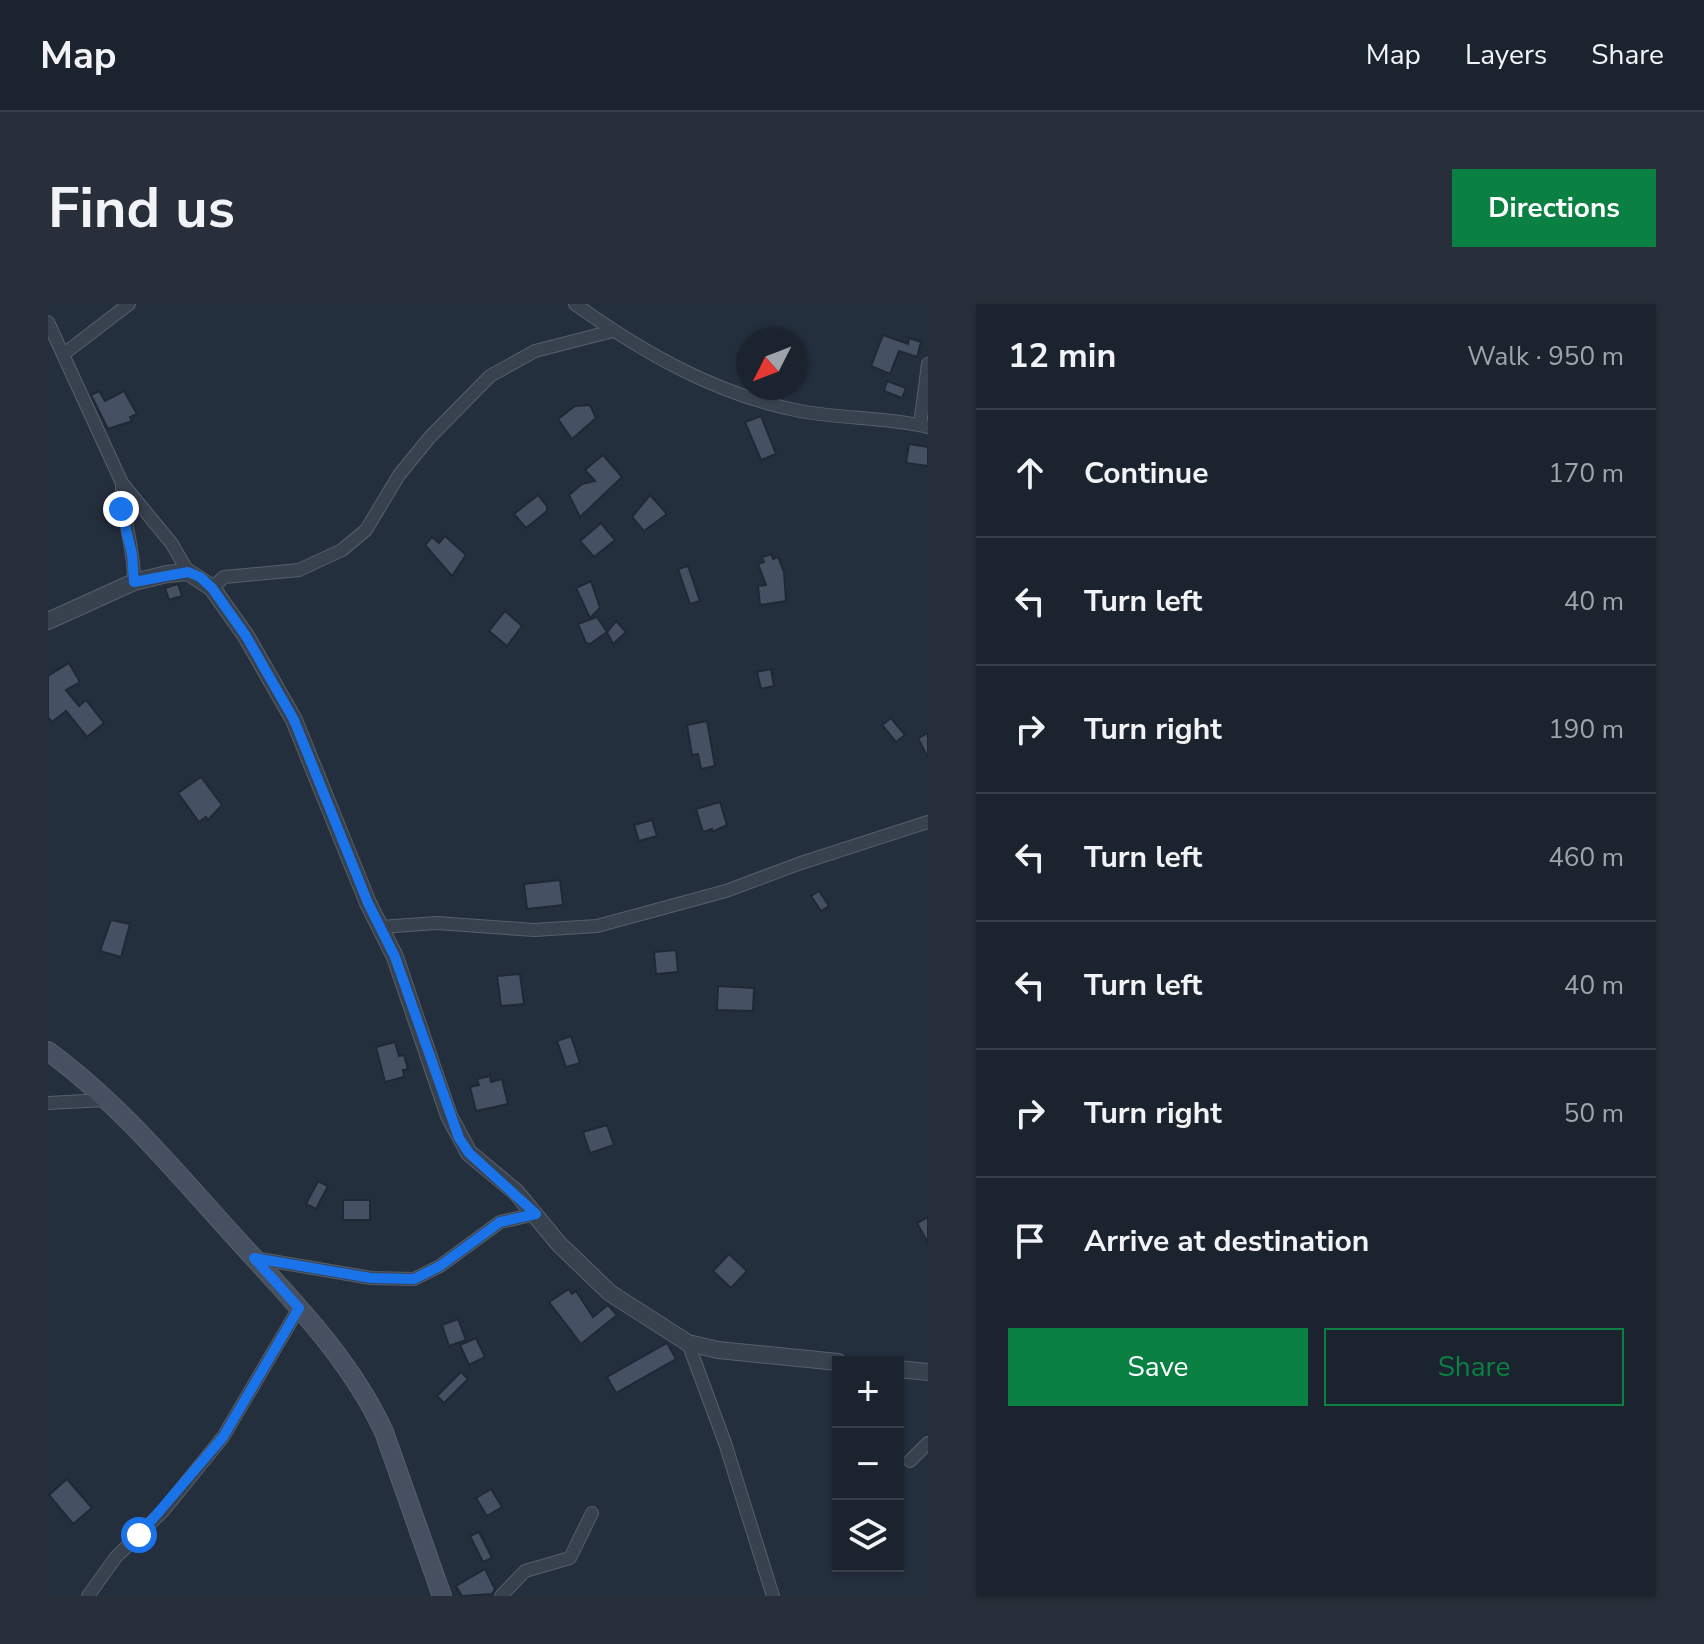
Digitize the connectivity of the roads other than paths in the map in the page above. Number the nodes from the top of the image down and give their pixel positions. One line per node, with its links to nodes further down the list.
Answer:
1 (129, 304): 5 (street)
2 (575, 304): 4 (street)
3 (48, 322): 5 (street)
4 (613, 331): 7 (street); 11 (street)
5 (65, 353): 8 (street)
6 (928, 364): 7 (street)
7 (924, 426)
8 (122, 483): 9 (street); 10 (street)
9 (188, 572): 10 (street); 11 (street)
10 (134, 582): 12 (street)
11 (212, 588): 14 (street)
12 (48, 621)
13 (928, 822): 14 (street)
14 (380, 927): 18 (street)
15 (48, 1051): 16 (main road)
16 (105, 1100): 17 (street); 19 (main road)
17 (48, 1103)
18 (536, 1214): 19 (street); 21 (street)
19 (254, 1258): 20 (main road)
20 (299, 1308): 28 (street); 29 (main road)
21 (688, 1343): 22 (street); 31 (street)
22 (832, 1361)
23 (904, 1370): 24 (street)
24 (928, 1372)
25 (928, 1443): 26 (street)
26 (910, 1461)
27 (592, 1513): 30 (street)
28 (88, 1596)
29 (442, 1596)
30 (501, 1596)
31 (773, 1596)

